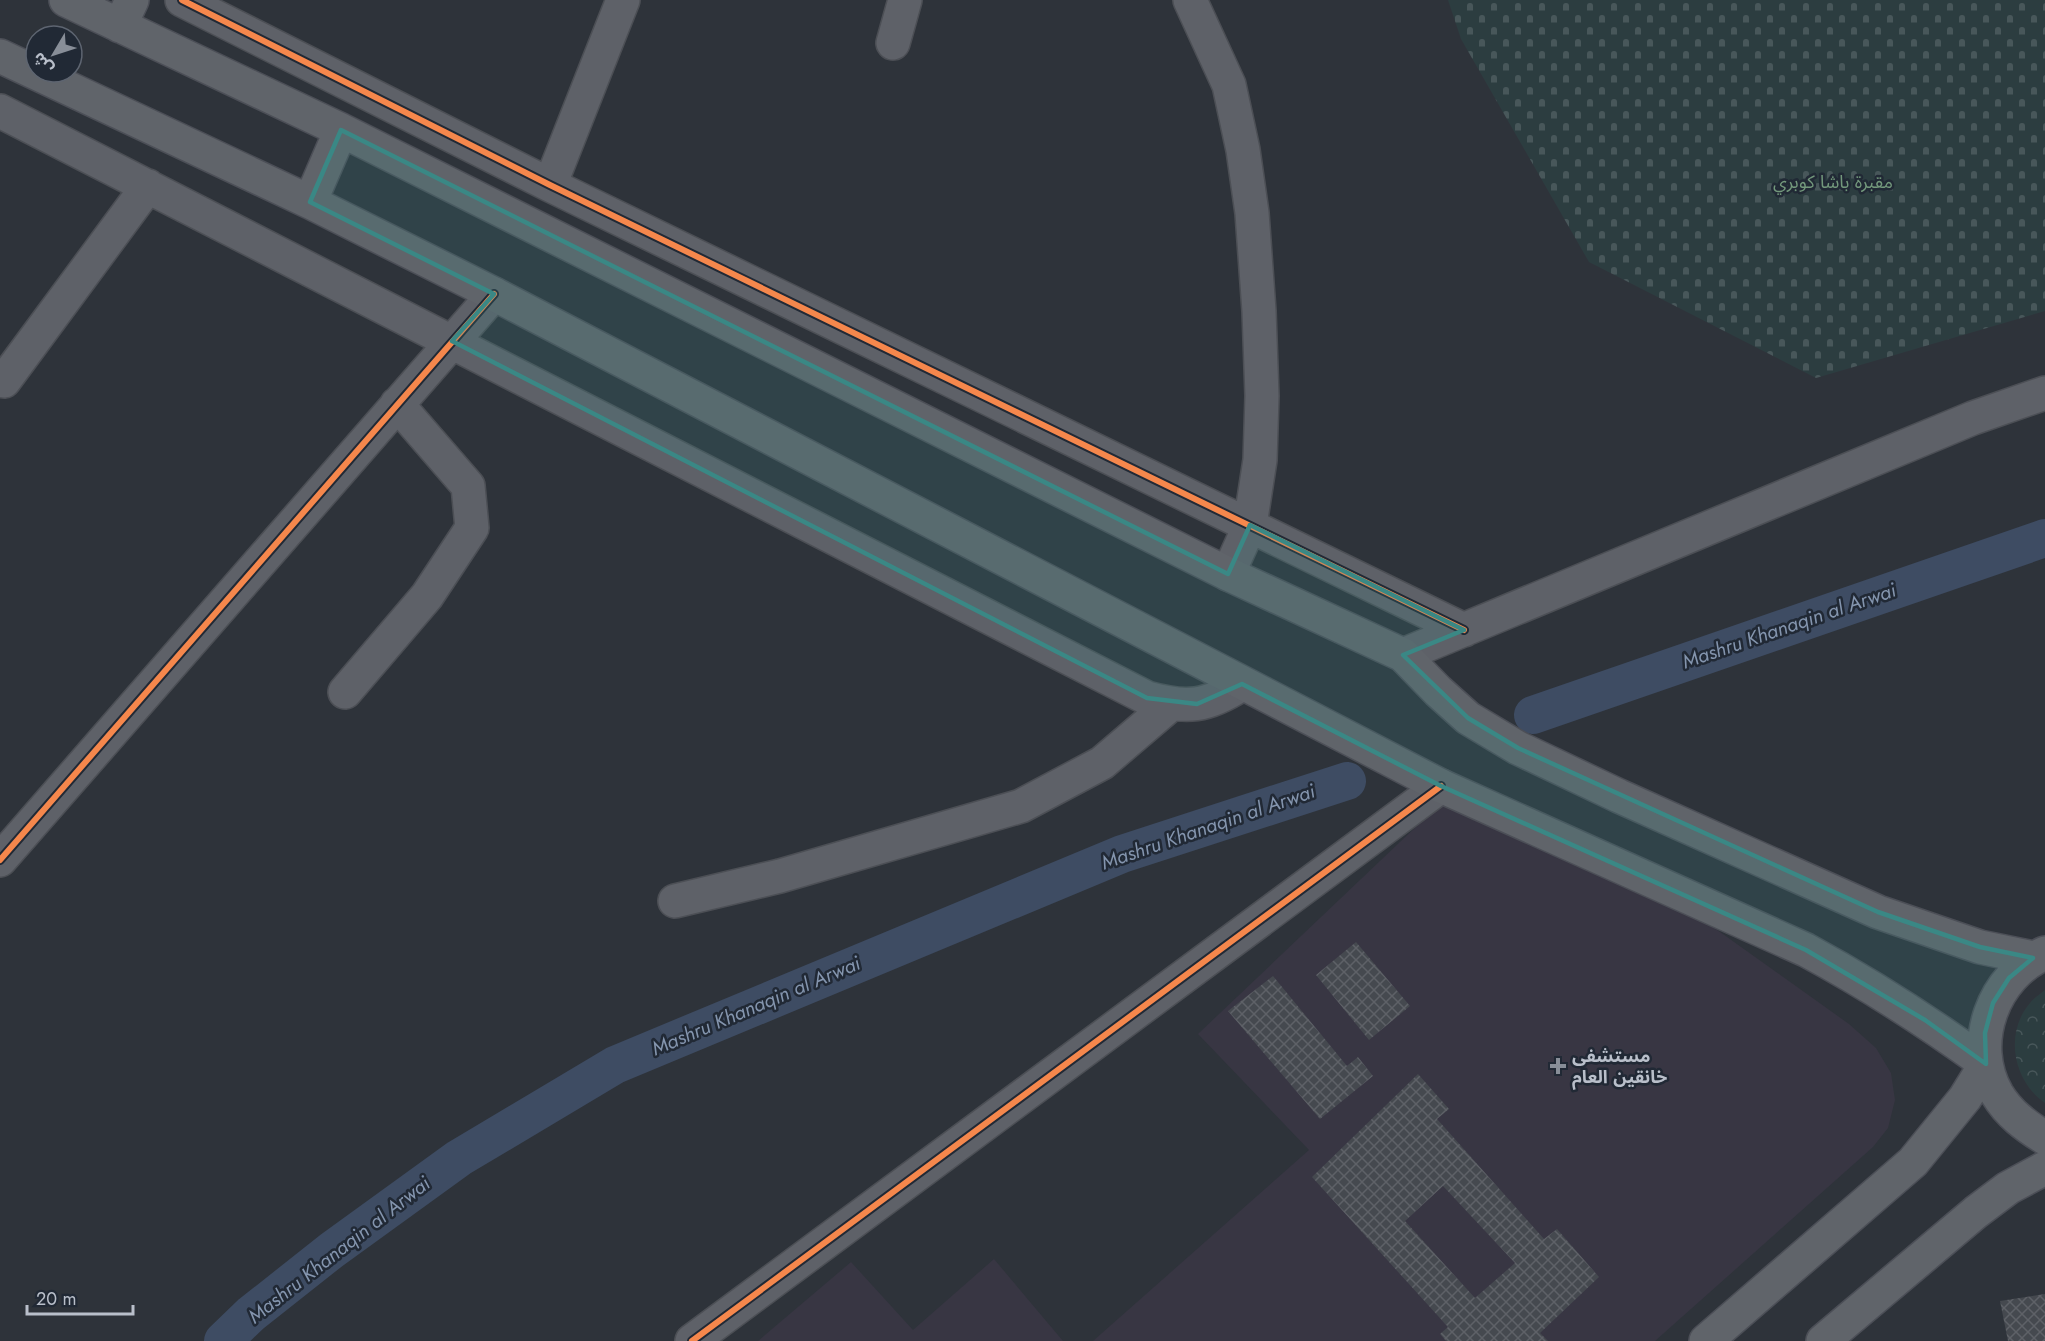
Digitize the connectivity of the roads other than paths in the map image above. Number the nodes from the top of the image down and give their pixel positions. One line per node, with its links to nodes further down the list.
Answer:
1 (66, 0): 6 (main road)
2 (182, 0): 11 (street)
3 (623, 0): 11 (street)
4 (904, 0): 7 (street)
5 (1190, 0): 19 (street)
6 (126, 13): 10 (main road)
7 (893, 43)
8 (0, 56): 13 (main road)
9 (0, 111): 12 (street)
10 (341, 130): 13 (main road); 20 (main road)
11 (550, 185): 19 (street)
12 (148, 186): 15 (street); 16 (street)
13 (310, 202): 14 (main road)
14 (494, 294): 15 (street); 23 (main road)
15 (452, 341): 18 (street); 25 (street)
16 (4, 381)
17 (2045, 393): 21 (street)
18 (397, 404): 24 (street); 27 (street)
19 (1250, 525): 20 (street); 21 (street)
20 (1228, 573): 22 (main road)
21 (1464, 630): 22 (street)
22 (1403, 655): 29 (main road)
23 (1242, 684): 25 (street); 26 (main road)
24 (345, 692)
25 (1171, 704): 28 (street)
26 (1441, 786): 30 (main road); 33 (street)
27 (0, 860)
28 (675, 901)
29 (2039, 956): 30 (main road)
30 (1986, 1064): 31 (main road); 34 (main road)
31 (2045, 1138)
32 (2045, 1168): 35 (main road)
33 (692, 1341)
34 (1706, 1341)
35 (1823, 1341)

